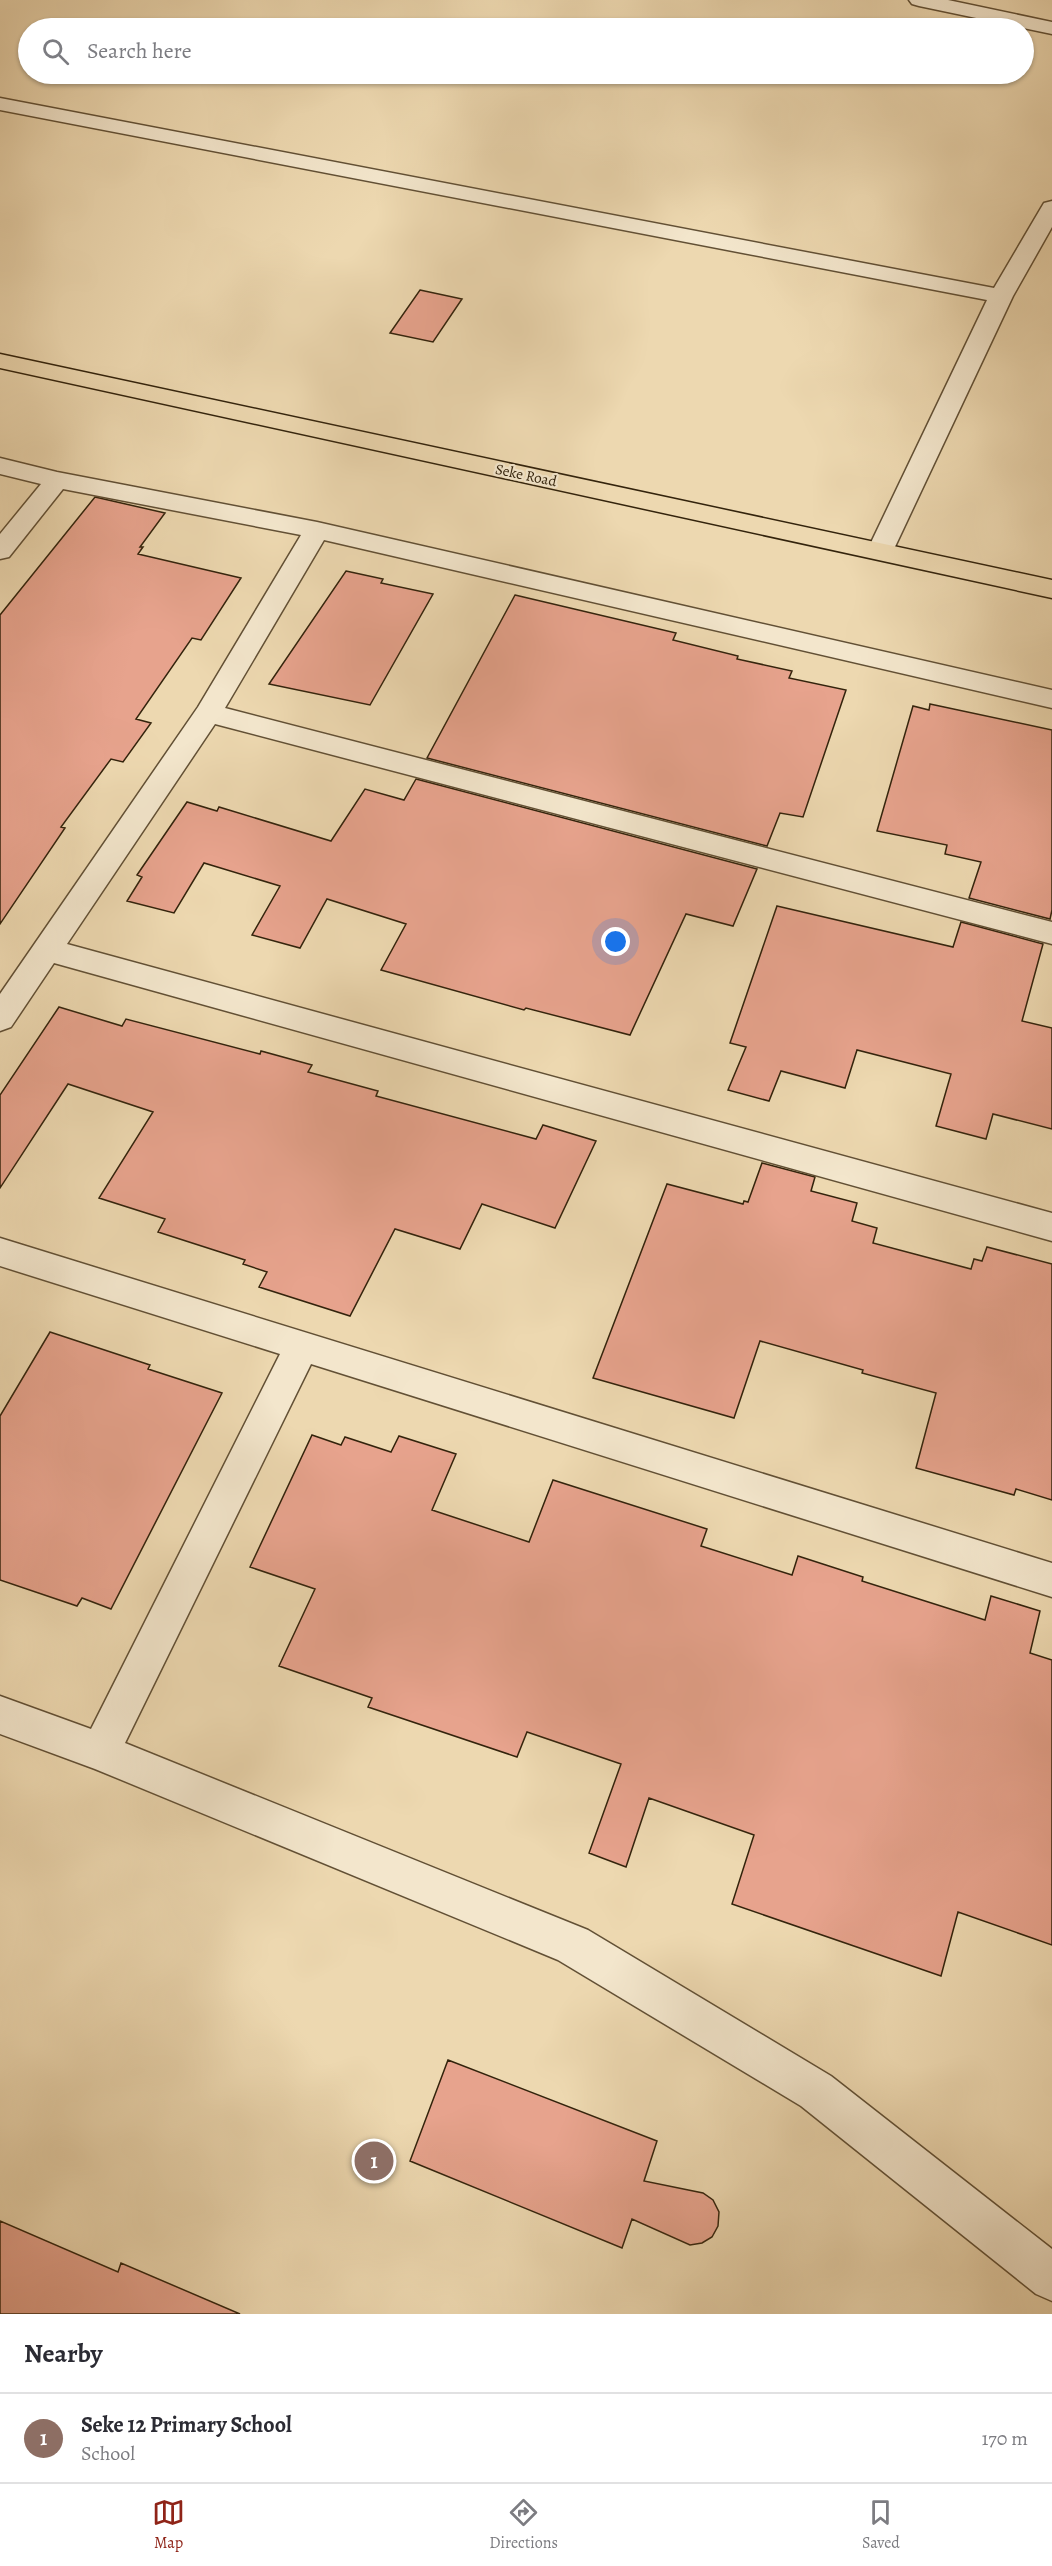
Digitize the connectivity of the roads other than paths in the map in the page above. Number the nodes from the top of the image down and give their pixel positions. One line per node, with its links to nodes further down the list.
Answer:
1 (919, 0): 2 (street)
2 (1004, 18)
3 (1034, 24): 4 (street)
4 (1052, 28)
5 (0, 104): 7 (street)
6 (1052, 208): 7 (street)
7 (1001, 296): 13 (street)
8 (0, 361): 13 (main road, Seke Road)
9 (0, 466): 10 (street)
10 (57, 480): 11 (street); 12 (street)
11 (317, 530): 15 (street); 16 (street)
12 (0, 551)
13 (879, 551): 14 (main road, Seke Road)
14 (1052, 589)
15 (1052, 699)
16 (208, 713): 17 (street); 18 (street)
17 (1052, 933)
18 (47, 950): 19 (street); 20 (street)
19 (0, 1019)
20 (1052, 1227)
21 (0, 1252): 22 (street)
22 (302, 1346): 23 (street); 25 (street)
23 (1052, 1580)
24 (0, 1716): 25 (street)
25 (100, 1752): 26 (street)
26 (1052, 2278)

